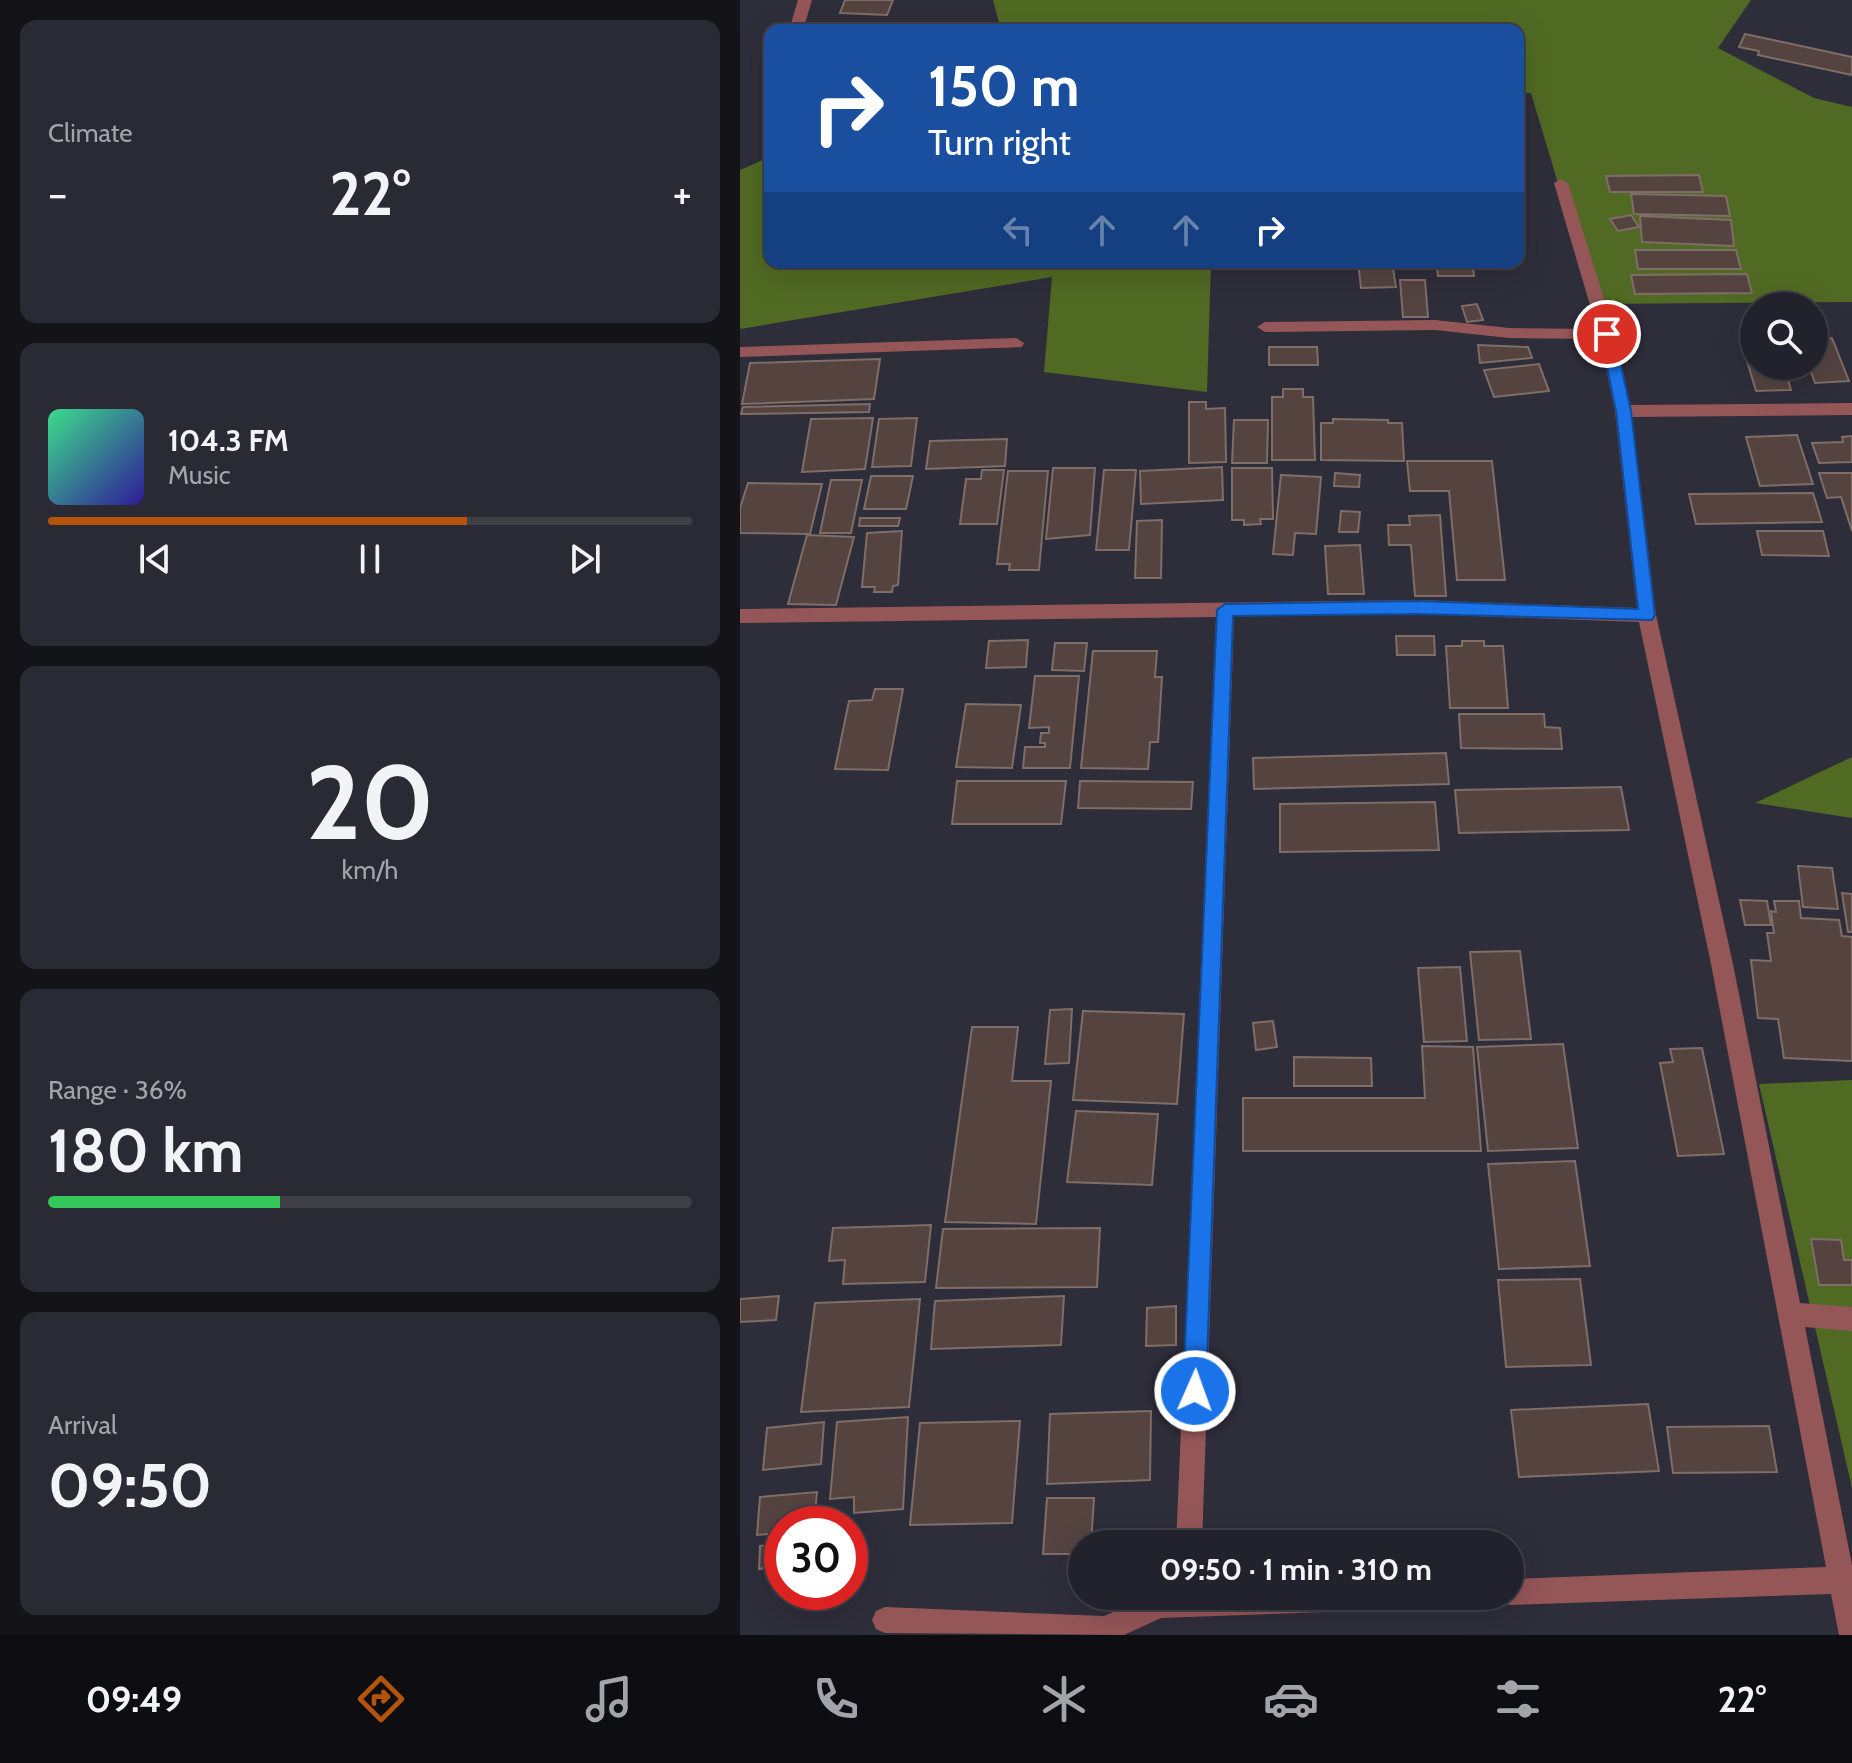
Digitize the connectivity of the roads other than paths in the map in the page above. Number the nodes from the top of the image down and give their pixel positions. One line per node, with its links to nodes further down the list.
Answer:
1 (805, 0): 2 (street)
2 (798, 24)
3 (1561, 183): 5 (street)
4 (1265, 327): 5 (street)
5 (1607, 334): 9 (street)
6 (1016, 343): 7 (street)
7 (740, 352)
8 (1852, 409): 9 (street)
9 (1623, 411): 11 (street)
10 (1225, 610): 11 (street); 12 (street); 15 (street)
11 (1647, 615): 13 (street)
12 (740, 616)
13 (1789, 1314): 14 (street); 16 (street)
14 (1852, 1319)
15 (1190, 1530)
16 (1840, 1580): 17 (street); 20 (street)
17 (1524, 1591)
18 (1144, 1610): 19 (street)
19 (885, 1620)
20 (1852, 1633)

